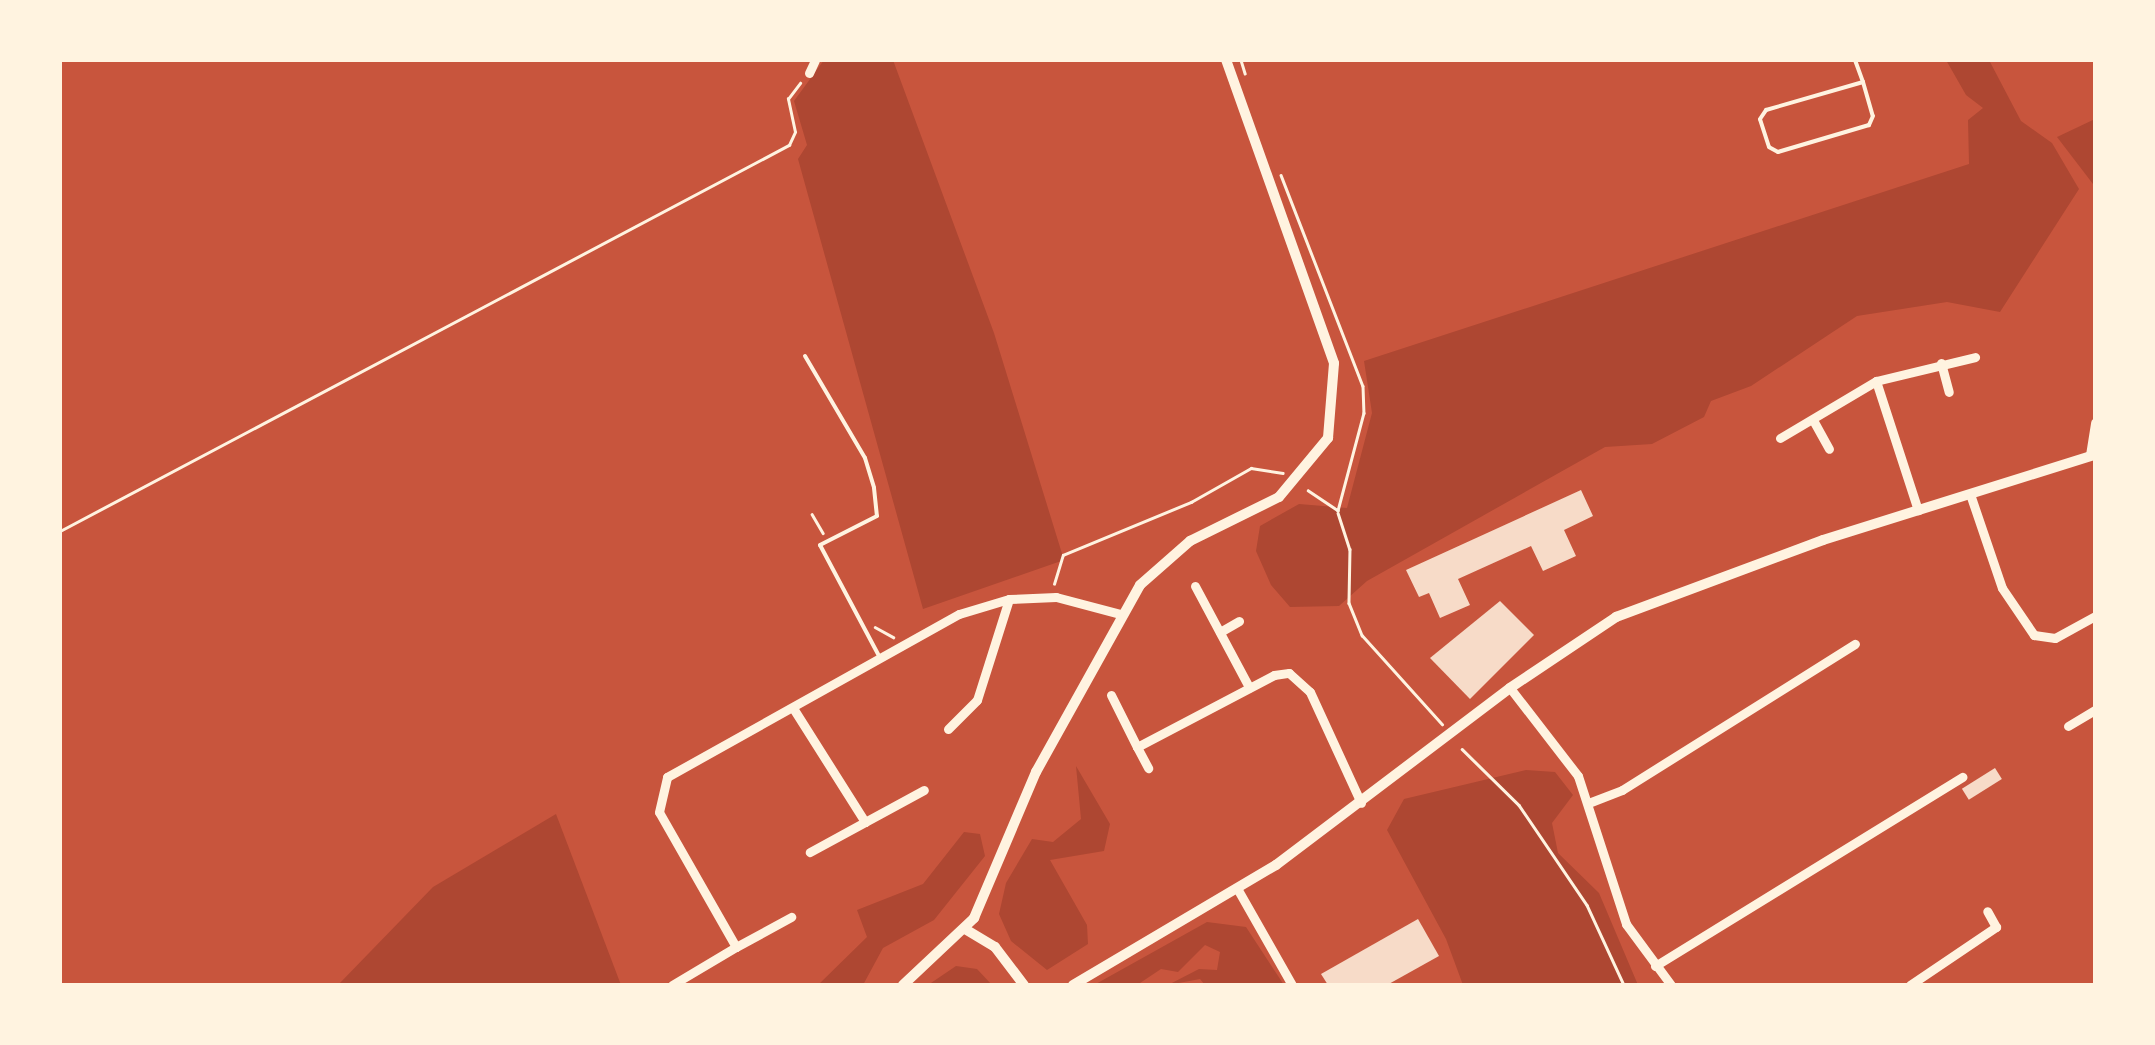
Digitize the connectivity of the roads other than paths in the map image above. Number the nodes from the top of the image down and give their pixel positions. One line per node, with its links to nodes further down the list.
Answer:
1 (815, 60): 4 (street)
2 (1226, 60): 20 (street)
3 (1856, 60): 5 (lane)
4 (809, 73)
5 (1863, 82): 5 (lane)
6 (805, 356): 25 (lane)
7 (1974, 357): 8 (street)
8 (1941, 363): 9 (street); 10 (street)
9 (1876, 380): 11 (street); 17 (street)
10 (1949, 392)
11 (1813, 420): 13 (street); 14 (street)
12 (2095, 422): 15 (street)
13 (1780, 438)
14 (1830, 449)
15 (2093, 455): 16 (street)
16 (1970, 494): 17 (street); 21 (street)
17 (1918, 510): 27 (street)
18 (1195, 586): 23 (street)
19 (1009, 599): 20 (street); 25 (street); 32 (street)
20 (1120, 614): 44 (street)
21 (2095, 616)
22 (1238, 622): 23 (street)
23 (1220, 632): 26 (street)
24 (1855, 644): 37 (street)
25 (879, 656): 29 (street)
26 (1249, 687): 33 (street); 38 (street)
27 (1510, 688): 37 (street); 38 (street)
28 (1112, 695): 33 (street)
29 (793, 708): 39 (street); 45 (street)
30 (2095, 710): 31 (street)
31 (2068, 726)
32 (948, 729)
33 (1137, 747): 34 (street)
34 (1148, 768)
35 (1962, 777): 46 (street)
36 (924, 790): 39 (street)
37 (1591, 802): 46 (street)
38 (1361, 804): 41 (street)
39 (865, 822): 40 (street)
40 (810, 852)
41 (1238, 890): 50 (street); 51 (street)
42 (1986, 911): 53 (street)
43 (791, 917): 45 (street)
44 (965, 929): 48 (street); 49 (street)
45 (736, 947): 47 (street)
46 (1655, 966): 52 (street)
47 (672, 985)
48 (903, 985)
49 (1024, 985)
50 (1073, 985)
51 (1292, 985)
52 (1671, 985)
53 (1910, 985)

